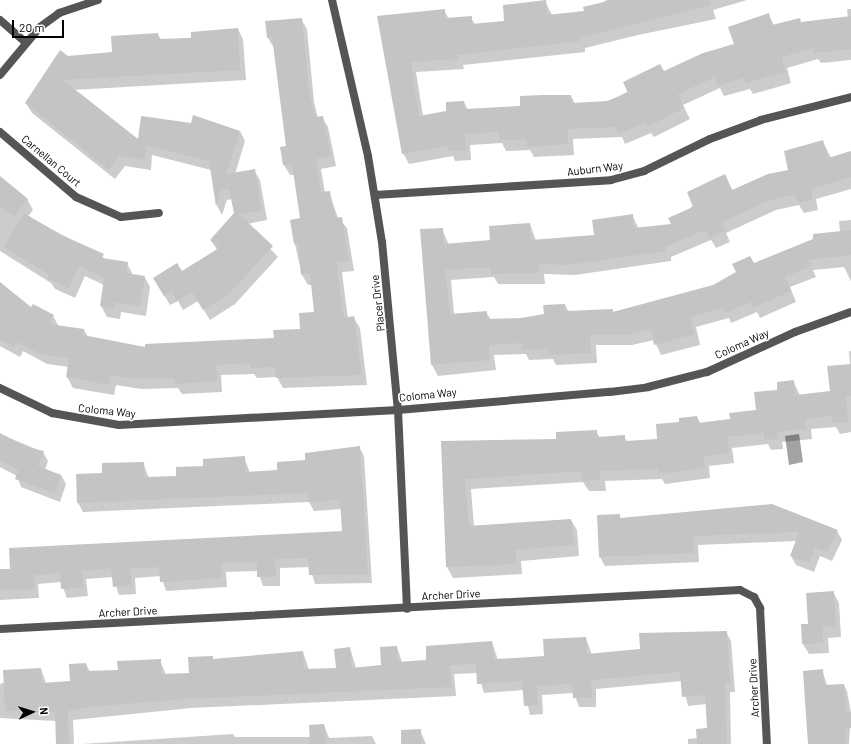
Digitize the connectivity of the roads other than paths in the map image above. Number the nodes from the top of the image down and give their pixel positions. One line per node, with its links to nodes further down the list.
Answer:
1 (98, 0): 4 (street)
2 (332, 0): 8 (street, Placer Drive)
3 (0, 20): 4 (street)
4 (25, 42): 5 (street)
5 (0, 75)
6 (851, 98): 8 (street, Auburn Way)
7 (0, 132): 9 (street, Carnellan Court)
8 (375, 195): 12 (street, Placer Drive)
9 (159, 213)
10 (851, 312): 12 (street, Coloma Way)
11 (0, 388): 12 (street, Coloma Way)
12 (398, 410): 13 (street, Placer Drive)
13 (407, 608): 14 (street, Archer Drive); 15 (street, Archer Drive)
14 (0, 629)
15 (767, 744)

